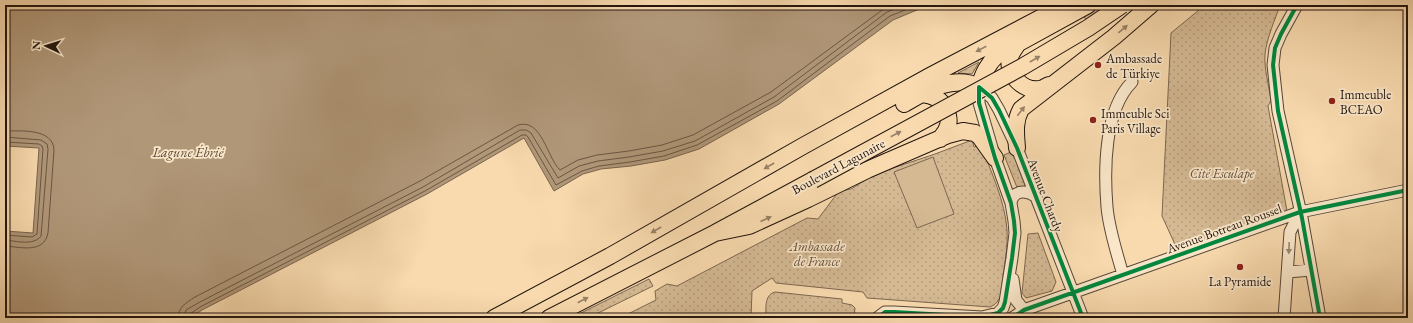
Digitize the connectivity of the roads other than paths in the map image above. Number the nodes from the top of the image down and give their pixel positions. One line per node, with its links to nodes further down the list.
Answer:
1 (1065, 5): 12 (highway, one-way to 12)
2 (1088, 5): 6 (highway)
3 (1122, 5): 19 (highway, Boulevard Lagunaire, one-way to 3, bridge)
4 (1151, 5): 7 (highway, one-way to 4)
5 (1297, 5): 18 (street)
6 (1020, 42): 7 (highway); 9 (highway)
7 (1058, 79): 13 (highway, one-way to 7)
8 (1132, 82): 23 (street)
9 (978, 87): 10 (highway); 13 (street, Avenue Chardy); 14 (street)
10 (920, 94): 11 (highway); 12 (highway)
11 (940, 139): 14 (highway); 19 (highway, one-way to 11)
12 (803, 146): 26 (highway, one-way to 26)
13 (1016, 148): 16 (street, Avenue Chardy)
14 (995, 158): 17 (street)
15 (1408, 190): 18 (street, Avenue Botreau Roussel)
16 (1035, 196): 17 (street); 24 (street, Avenue Chardy)
17 (1011, 203): 20 (street)
18 (1300, 212): 21 (street); 22 (street, one-way to 22); 23 (street, Avenue Botreau Roussel)
19 (715, 233): 27 (highway, Boulevard Lagunaire, one-way to 19)
20 (1012, 258): 25 (street); 29 (street)
21 (1311, 270): 22 (street); 33 (street)
22 (1288, 272): 32 (street)
23 (1123, 275): 24 (street, Avenue Botreau Roussel)
24 (1073, 294): 25 (street, Avenue Botreau Roussel); 31 (street, Avenue Chardy)
25 (1024, 310): 30 (street, Avenue Botreau Roussel)
26 (494, 318)
27 (549, 318)
28 (878, 318): 29 (street)
29 (985, 318)
30 (1012, 318)
31 (1083, 318)
32 (1284, 318)
33 (1320, 318)

